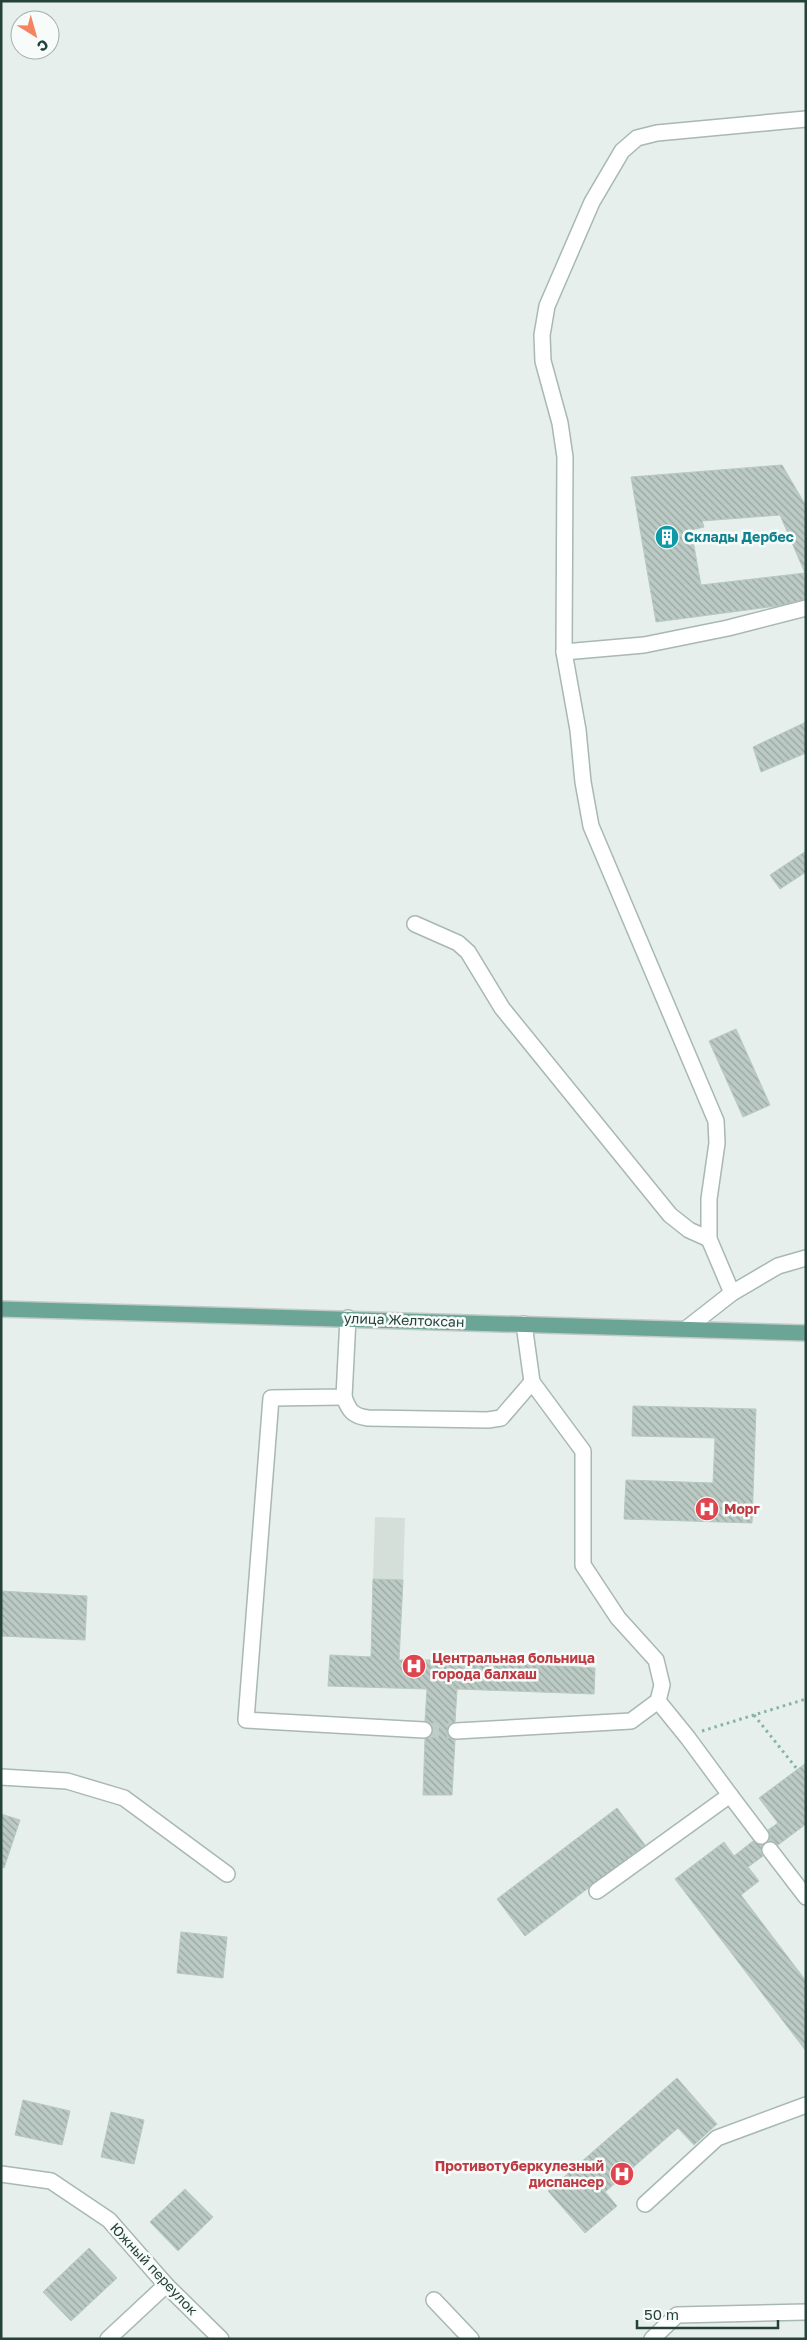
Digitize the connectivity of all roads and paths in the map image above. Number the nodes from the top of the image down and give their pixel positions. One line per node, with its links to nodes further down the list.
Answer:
1 (806, 119): 3 (street)
2 (806, 608): 3 (street)
3 (564, 652): 5 (street)
4 (415, 924): 5 (street)
5 (709, 1239): 7 (street)
6 (806, 1258): 7 (street)
7 (732, 1293): 11 (street)
8 (1, 1309): 9 (main road, улица Желтоксан)
9 (348, 1318): 10 (main road, улица Желтоксан); 14 (street)
10 (524, 1324): 11 (main road, улица Желтоксан); 13 (street)
11 (686, 1329): 12 (main road, улица Желтоксан)
12 (806, 1333)
13 (532, 1382): 14 (street); 16 (street)
14 (344, 1397): 18 (street)
15 (806, 1699): 17 (path)
16 (658, 1701): 19 (street); 20 (street)
17 (754, 1715): 20 (path); 21 (path)
18 (424, 1730)
19 (456, 1731)
20 (688, 1738): 23 (street)
21 (797, 1769)
22 (1, 1777): 26 (street)
23 (730, 1795): 24 (street); 27 (street)
24 (761, 1836)
25 (770, 1850): 28 (street)
26 (227, 1874)
27 (597, 1891)
28 (806, 1898)
29 (806, 2105): 31 (street)
30 (1, 2174): 32 (street, Южный переулок)
31 (644, 2204)
32 (166, 2285): 35 (street); 36 (street, Южный переулок)
33 (434, 2300): 37 (street)
34 (806, 2312): 38 (street)
35 (108, 2339)
36 (221, 2339)
37 (471, 2339)
38 (652, 2339)

